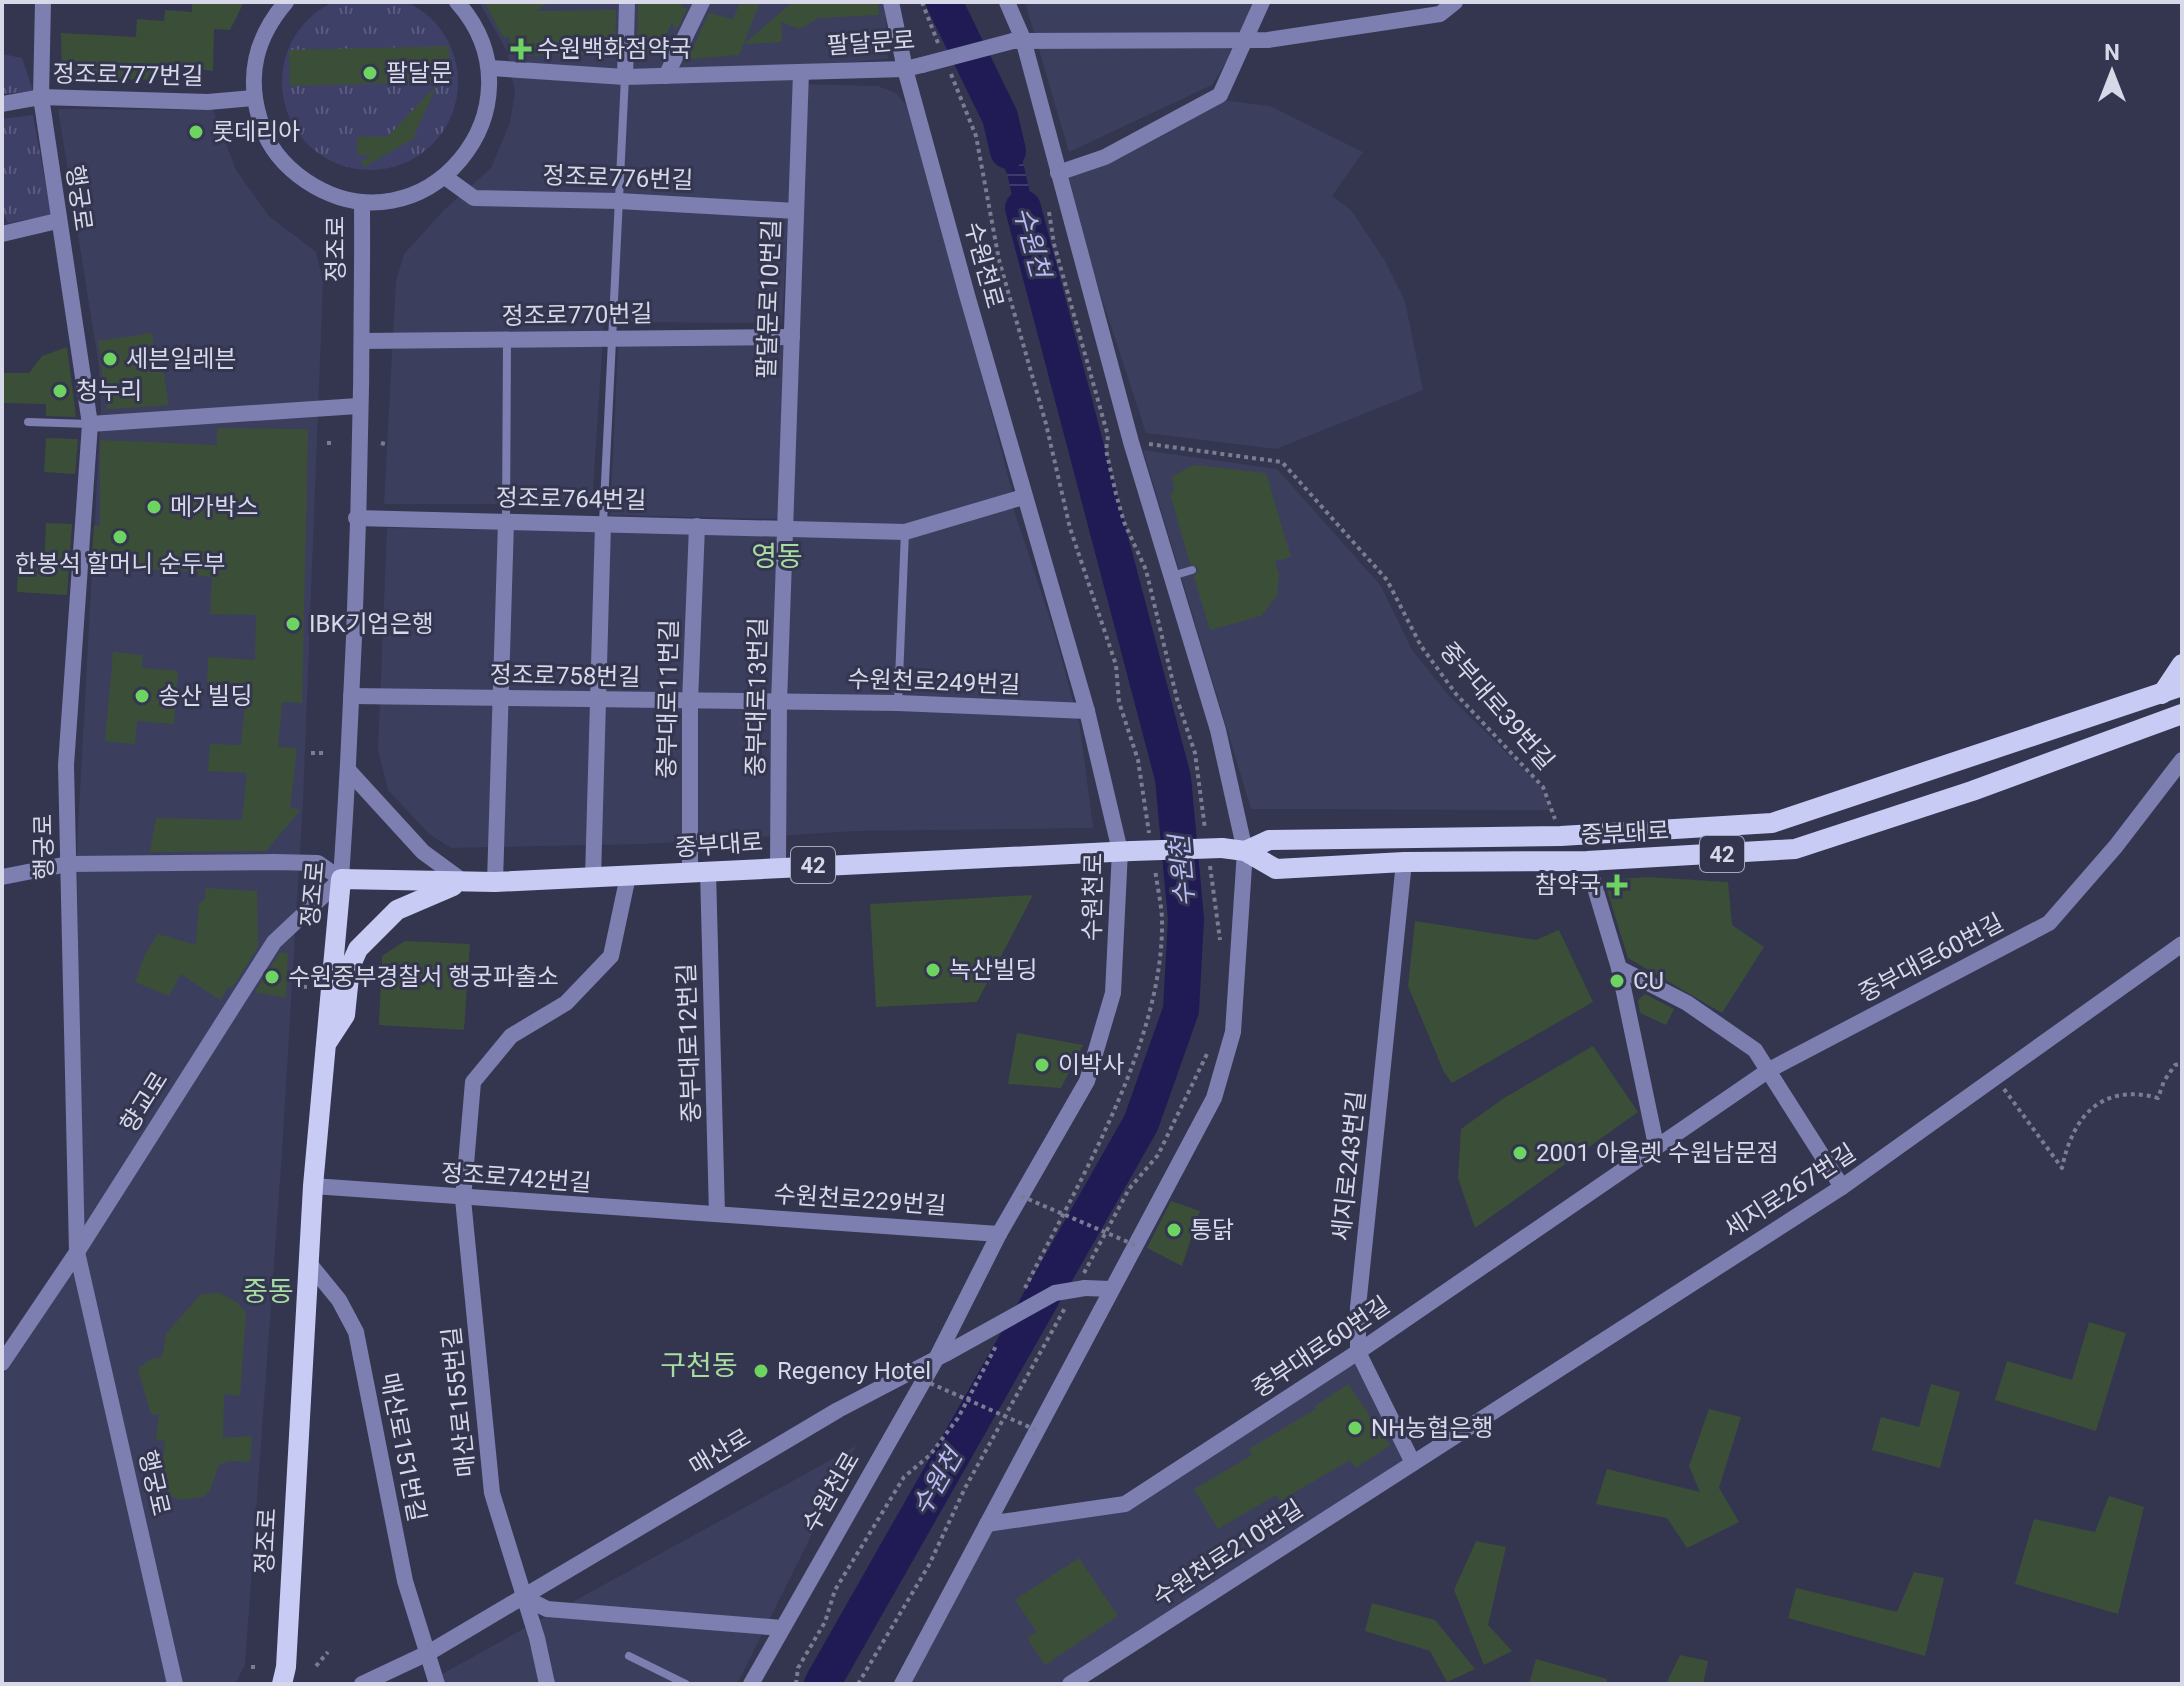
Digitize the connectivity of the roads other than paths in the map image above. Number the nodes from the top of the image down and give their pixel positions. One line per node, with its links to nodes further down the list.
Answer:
1 (43, 2): 17 (street, 행궁로)
2 (286, 2): 18 (street)
3 (457, 2): 12 (street)
4 (627, 2): 16 (street)
5 (702, 2): 15 (street)
6 (891, 2): 13 (street, 수원천로)
7 (1007, 2): 10 (street)
8 (1262, 2): 11 (street)
9 (1455, 2): 11 (street, 팔달문로)
10 (1018, 40): 11 (street, 팔달문로); 13 (street, 팔달문로, bridge); 20 (street)
11 (1247, 40): 20 (street)
12 (490, 68): 16 (street, 팔달문로); 21 (street)
13 (905, 69): 14 (street, 팔달문로); 34 (street, 수원천로)
14 (801, 72): 15 (street, 팔달문로); 24 (street, 팔달문로10번길)
15 (666, 76): 16 (street, 팔달문로)
16 (625, 77): 22 (lane)
17 (41, 97): 18 (street, 정조로777번길); 19 (street, 정조로777번길); 25 (street, 행궁로)
18 (253, 98): 23 (street)
19 (2, 104)
20 (1058, 173): 42 (street)
21 (445, 177): 22 (street, 정조로776번길); 23 (street)
22 (619, 201): 24 (street, 정조로776번길); 28 (lane)
23 (362, 202): 30 (street, 정조로)
24 (796, 211): 27 (street, 팔달문로10번길)
25 (57, 221): 26 (street); 33 (street, 행궁로)
26 (3, 232)
27 (792, 337): 28 (street, 정조로770번길); 39 (street, 팔달문로10번길)
28 (613, 339): 29 (street, 정조로770번길); 37 (lane)
29 (507, 340): 30 (street, 정조로770번길); 36 (lane)
30 (362, 341): 31 (street, 정조로)
31 (358, 406): 33 (street); 35 (street, 정조로)
32 (28, 422): 33 (lane)
33 (90, 424): 60 (street, 행궁로)
34 (1023, 497): 40 (street, 정조로764번길); 52 (street, 수원천로)
35 (356, 518): 36 (street, 정조로764번길); 46 (street, 정조로)
36 (506, 522): 37 (street, 정조로764번길); 47 (street)
37 (603, 524): 38 (street, 정조로764번길); 48 (street)
38 (697, 526): 39 (street, 정조로764번길); 49 (street, 중부대로11번길)
39 (786, 528): 40 (street, 정조로764번길); 50 (street, 중부대로13번길)
40 (905, 532): 51 (lane)
41 (1192, 570): 42 (lane)
42 (1172, 576): 57 (street)
43 (2182, 664): 45 (main road)
44 (2182, 686): 45 (main road, 중부대로 / 42)
45 (2162, 695): 57 (main road, 중부대로 / 42)
46 (351, 696): 47 (street, 정조로758번길); 55 (street, 정조로)
47 (500, 699): 48 (street, 정조로758번길); 68 (street)
48 (598, 701): 49 (street, 정조로758번길); 65 (street)
49 (690, 702): 50 (street, 정조로758번길); 62 (street, 중부대로11번길)
50 (779, 703): 51 (street, 수원천로249번길); 61 (street, 중부대로13번길)
51 (898, 703): 52 (street, 수원천로249번길)
52 (1087, 711): 56 (street, 수원천로)
53 (2182, 714): 58 (main road, 중부대로 / 42)
54 (2182, 760): 72 (street, 중부대로60번길)
55 (348, 770): 66 (street, 정조로); 67 (street)
56 (1126, 851): 57 (main road, 중부대로 / 42, bridge); 61 (main road, 중부대로 / 42); 78 (street, 수원천로)
57 (1245, 851): 59 (main road, 중부대로 / 42); 81 (street)
58 (1587, 861): 59 (main road, 중부대로 / 42); 70 (street)
59 (1404, 862): 82 (street, 세지로243번길)
60 (68, 864): 64 (street); 66 (street); 79 (street, 행궁로)
61 (778, 867): 62 (main road, 중부대로 / 42)
62 (699, 872): 63 (main road, 중부대로 / 42); 77 (street, 중부대로12번길)
63 (628, 876): 65 (main road, 중부대로 / 42); 76 (street, 매산로155번길)
64 (2, 877)
65 (593, 878): 68 (main road, 중부대로 / 42)
66 (341, 879): 67 (main road, 중부대로 / 42); 71 (main road, 정조로); 79 (street, 향교로)
67 (464, 882): 68 (main road, 중부대로 / 42); 71 (main road)
68 (495, 882)
69 (2182, 944): 75 (street, 세지로267번길)
70 (1619, 968): 72 (street); 73 (street)
71 (326, 1043): 74 (main road, 정조로)
72 (1769, 1070): 73 (street, 중부대로60번길); 75 (street)
73 (1656, 1145): 82 (street, 중부대로60번길)
74 (313, 1186): 76 (street, 정조로742번길); 80 (main road, 정조로)
75 (1842, 1187): 85 (street, 세지로267번길)
76 (463, 1199): 77 (street, 정조로742번길); 87 (street, 매산로155번길)
77 (717, 1214): 78 (street, 수원천로229번길)
78 (999, 1234): 83 (street, 수원천로)
79 (77, 1252): 84 (street, 향교로); 91 (street, 행궁로)
80 (308, 1262): 89 (street, 매산로151번길); 92 (main road, 정조로)
81 (1111, 1289): 83 (street, 매산로, bridge); 86 (street)
82 (1358, 1352): 85 (street, 세지로243번길); 86 (street, 중부대로60번길)
83 (941, 1356): 87 (street, 매산로); 88 (street, 수원천로)
84 (2, 1363)
85 (1413, 1463): 99 (street, 수원천로210번길)
86 (987, 1524): 98 (street)
87 (523, 1597): 88 (street); 89 (street, 매산로); 95 (street, 매산로155번길)
88 (782, 1628): 97 (street, 수원천로)
89 (430, 1652): 93 (street, 매산로); 94 (street, 매산로151번길)
90 (629, 1656): 96 (lane)
91 (175, 1684)
92 (282, 1684)
93 (362, 1684)
94 (437, 1684)
95 (547, 1684)
96 (686, 1684)
97 (751, 1684)
98 (902, 1684)
99 (1070, 1684)

